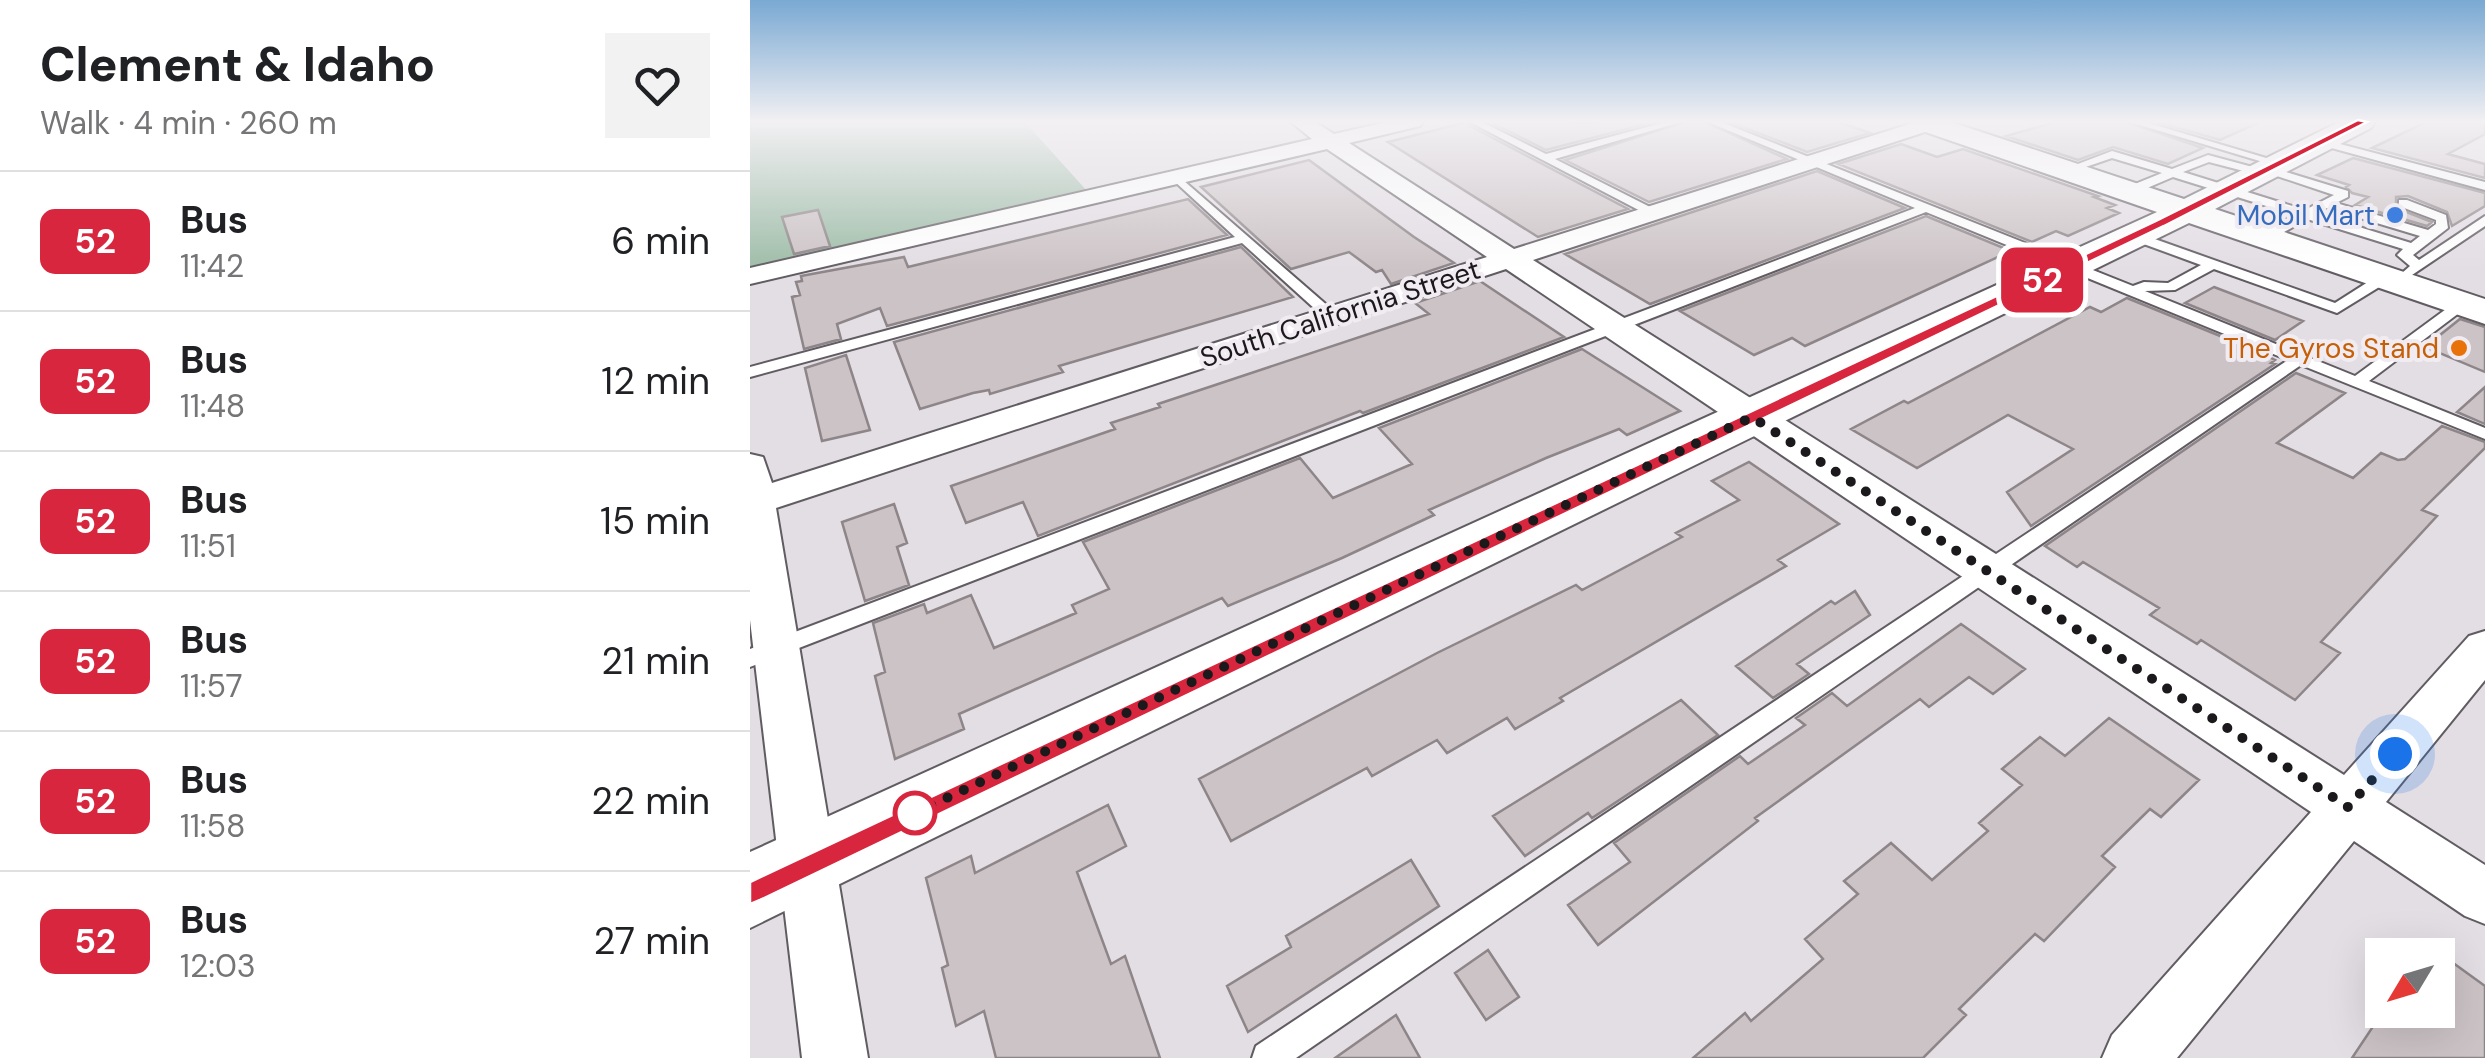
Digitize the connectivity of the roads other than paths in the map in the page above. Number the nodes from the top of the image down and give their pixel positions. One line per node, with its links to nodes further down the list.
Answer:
1 (1193, 171): 13 (street)
2 (1377, 171): 27 (street)
3 (1571, 171): 20 (lane)
4 (1783, 171): 20 (street, South California Street)
5 (1835, 171): 19 (lane)
6 (2070, 171): 21 (street)
7 (2150, 171): 16 (lane)
8 (2202, 171): 16 (lane)
9 (2273, 171): 16 (street)
10 (2276, 171): 18 (lane)
11 (2277, 171): 15 (lane)
12 (2430, 171): 14 (lane)
13 (1176, 177): 26 (lane); 31 (street)
14 (2485, 186)
15 (2346, 187)
16 (2194, 190): 21 (street); 22 (lane); 25 (street)
17 (2403, 203): 24 (lane)
18 (2326, 204): 22 (lane); 24 (lane)
19 (1926, 208): 29 (lane); 35 (lane)
20 (1652, 213): 27 (street, South California Street)
21 (2132, 214): 28 (lane); 29 (street)
22 (2307, 214): 25 (lane); 30 (lane)
23 (2485, 220): 30 (lane)
24 (2429, 235): 30 (lane)
25 (2265, 238): 30 (street)
26 (1244, 239): 34 (lane); 37 (lane)
27 (1509, 258): 34 (street, South California Street); 35 (street)
28 (2212, 264): 30 (lane); 32 (lane)
29 (2070, 266): 32 (lane); 39 (street)
30 (2402, 269): 33 (street)
31 (750, 276)
32 (2133, 292): 36 (lane)
33 (2473, 308): 38 (lane)
34 (1330, 316): 41 (street, South California Street)
35 (1615, 327): 39 (street); 44 (lane)
36 (2300, 359): 38 (lane); 42 (lane)
37 (750, 372)
38 (2357, 382): 40 (lane)
39 (1752, 417): 42 (street); 46 (street)
40 (2485, 434)
41 (752, 490): 44 (street)
42 (1987, 571): 45 (street); 50 (lane)
43 (2485, 648): 45 (street)
44 (763, 652): 46 (street)
45 (2348, 807): 48 (street); 51 (street)
46 (807, 864): 47 (street); 49 (street)
47 (750, 891)
48 (2485, 896)
49 (836, 1058)
50 (1268, 1058)
51 (2135, 1058)

